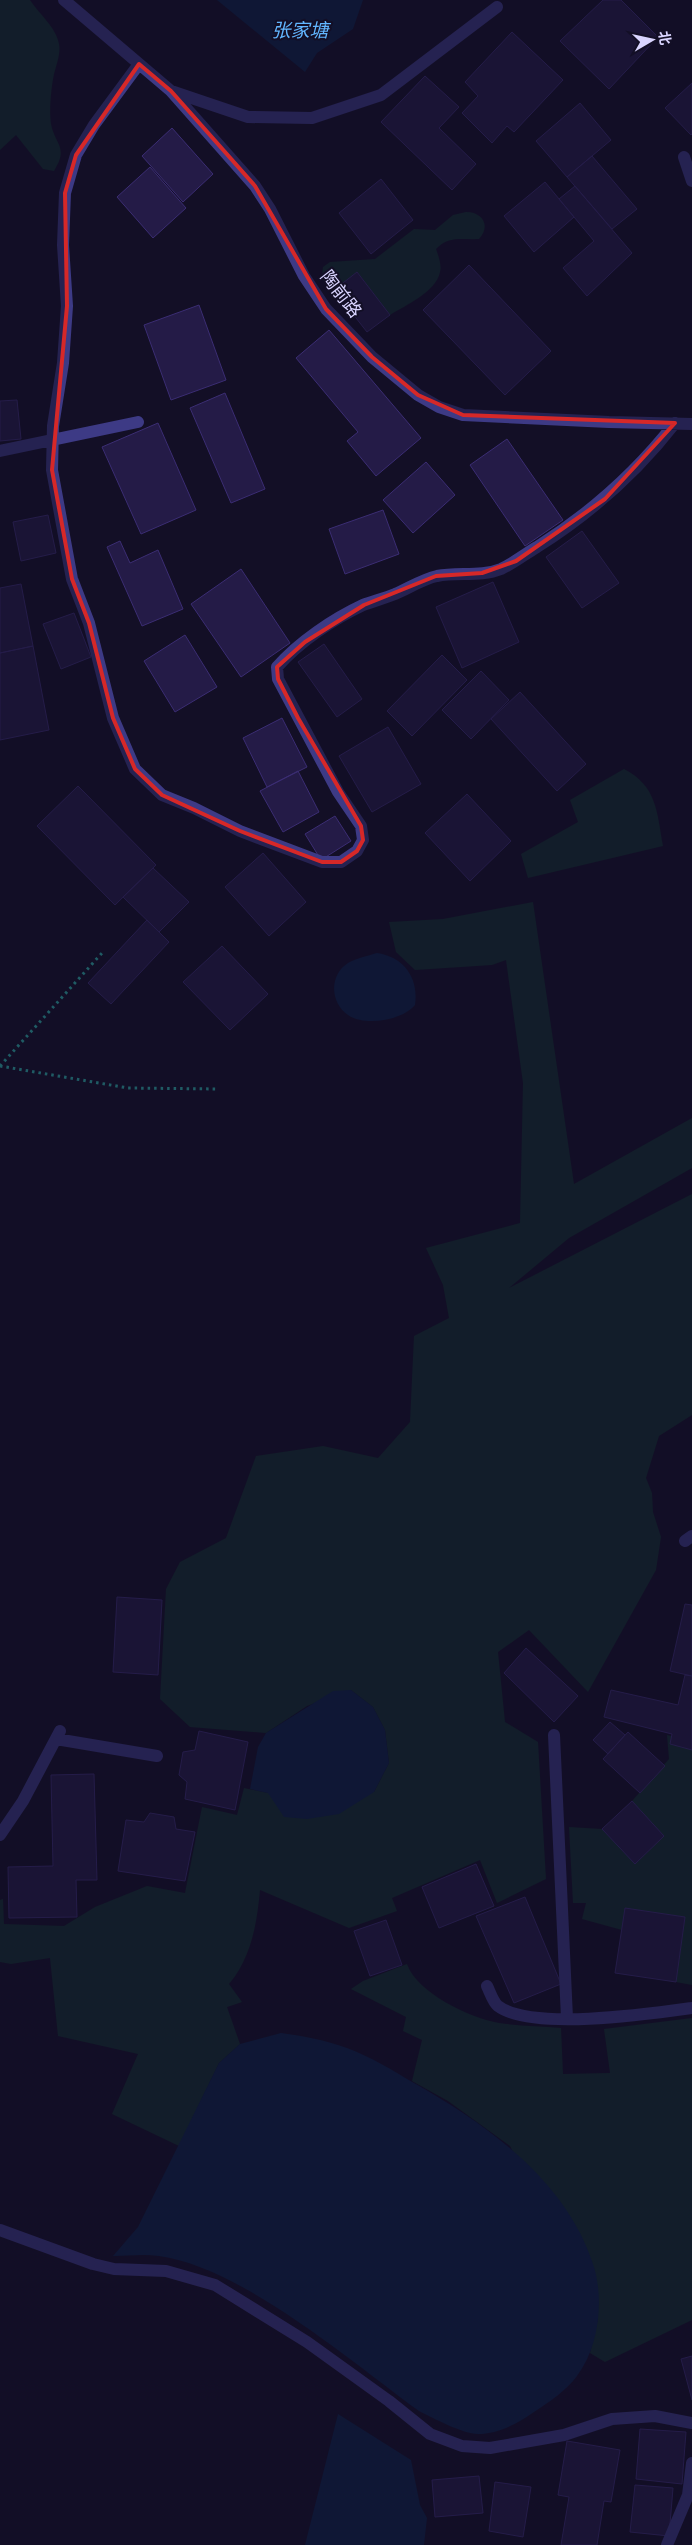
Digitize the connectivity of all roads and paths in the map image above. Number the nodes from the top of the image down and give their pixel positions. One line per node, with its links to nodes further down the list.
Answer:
1 (64, 0): 3 (street, 陶前路)
2 (497, 7): 4 (street)
3 (139, 64): 4 (street, 陶前路); 10 (street)
4 (171, 91): 8 (street, 陶前路)
5 (684, 157): 6 (street)
6 (692, 181)
7 (138, 422): 10 (street)
8 (675, 423): 9 (street, 陶前路); 10 (street)
9 (692, 424)
10 (53, 440): 11 (street)
11 (0, 451)
12 (102, 953): 13 (path)
13 (0, 1066): 14 (path)
14 (219, 1090)
15 (554, 1735): 20 (street)
16 (157, 1756): 17 (street)
17 (0, 1835)
18 (488, 1986): 20 (street)
19 (692, 2008): 20 (street)
20 (567, 2018)
21 (0, 2230): 22 (street)
22 (692, 2423)
23 (692, 2463): 24 (street)
24 (667, 2545)

